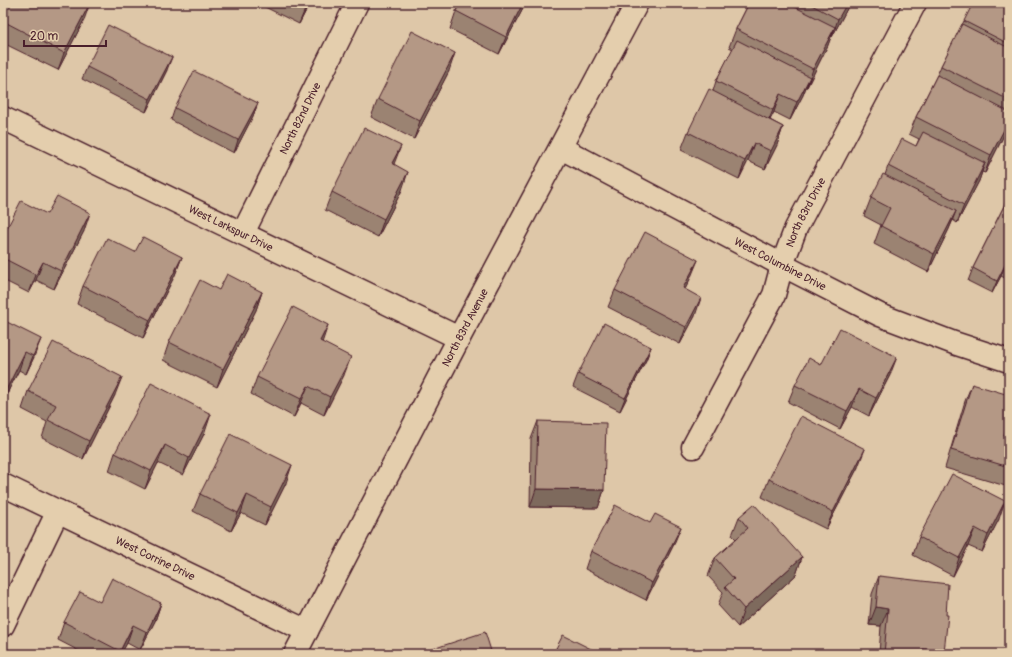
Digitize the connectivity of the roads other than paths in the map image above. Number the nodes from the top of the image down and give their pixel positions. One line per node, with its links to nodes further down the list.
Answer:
1 (356, 3): 6 (street, North 82nd Drive)
2 (637, 3): 5 (street, North 83rd Avenue)
3 (915, 3): 7 (street, North 83rd Drive)
4 (3, 118): 6 (street, West Larkspur Drive)
5 (560, 148): 7 (street, West Columbine Drive); 8 (street, North 83rd Avenue)
6 (243, 233): 8 (street, West Larkspur Drive)
7 (782, 265): 9 (street, West Columbine Drive); 10 (street, North 83rd Drive)
8 (459, 338): 14 (street, North 83rd Avenue)
9 (1009, 360)
10 (693, 447)
11 (3, 485): 12 (street, West Corrine Drive)
12 (58, 511): 13 (street); 14 (street, West Corrine Drive)
13 (3, 625)
14 (308, 631): 15 (street, North 83rd Avenue)
15 (295, 654)

